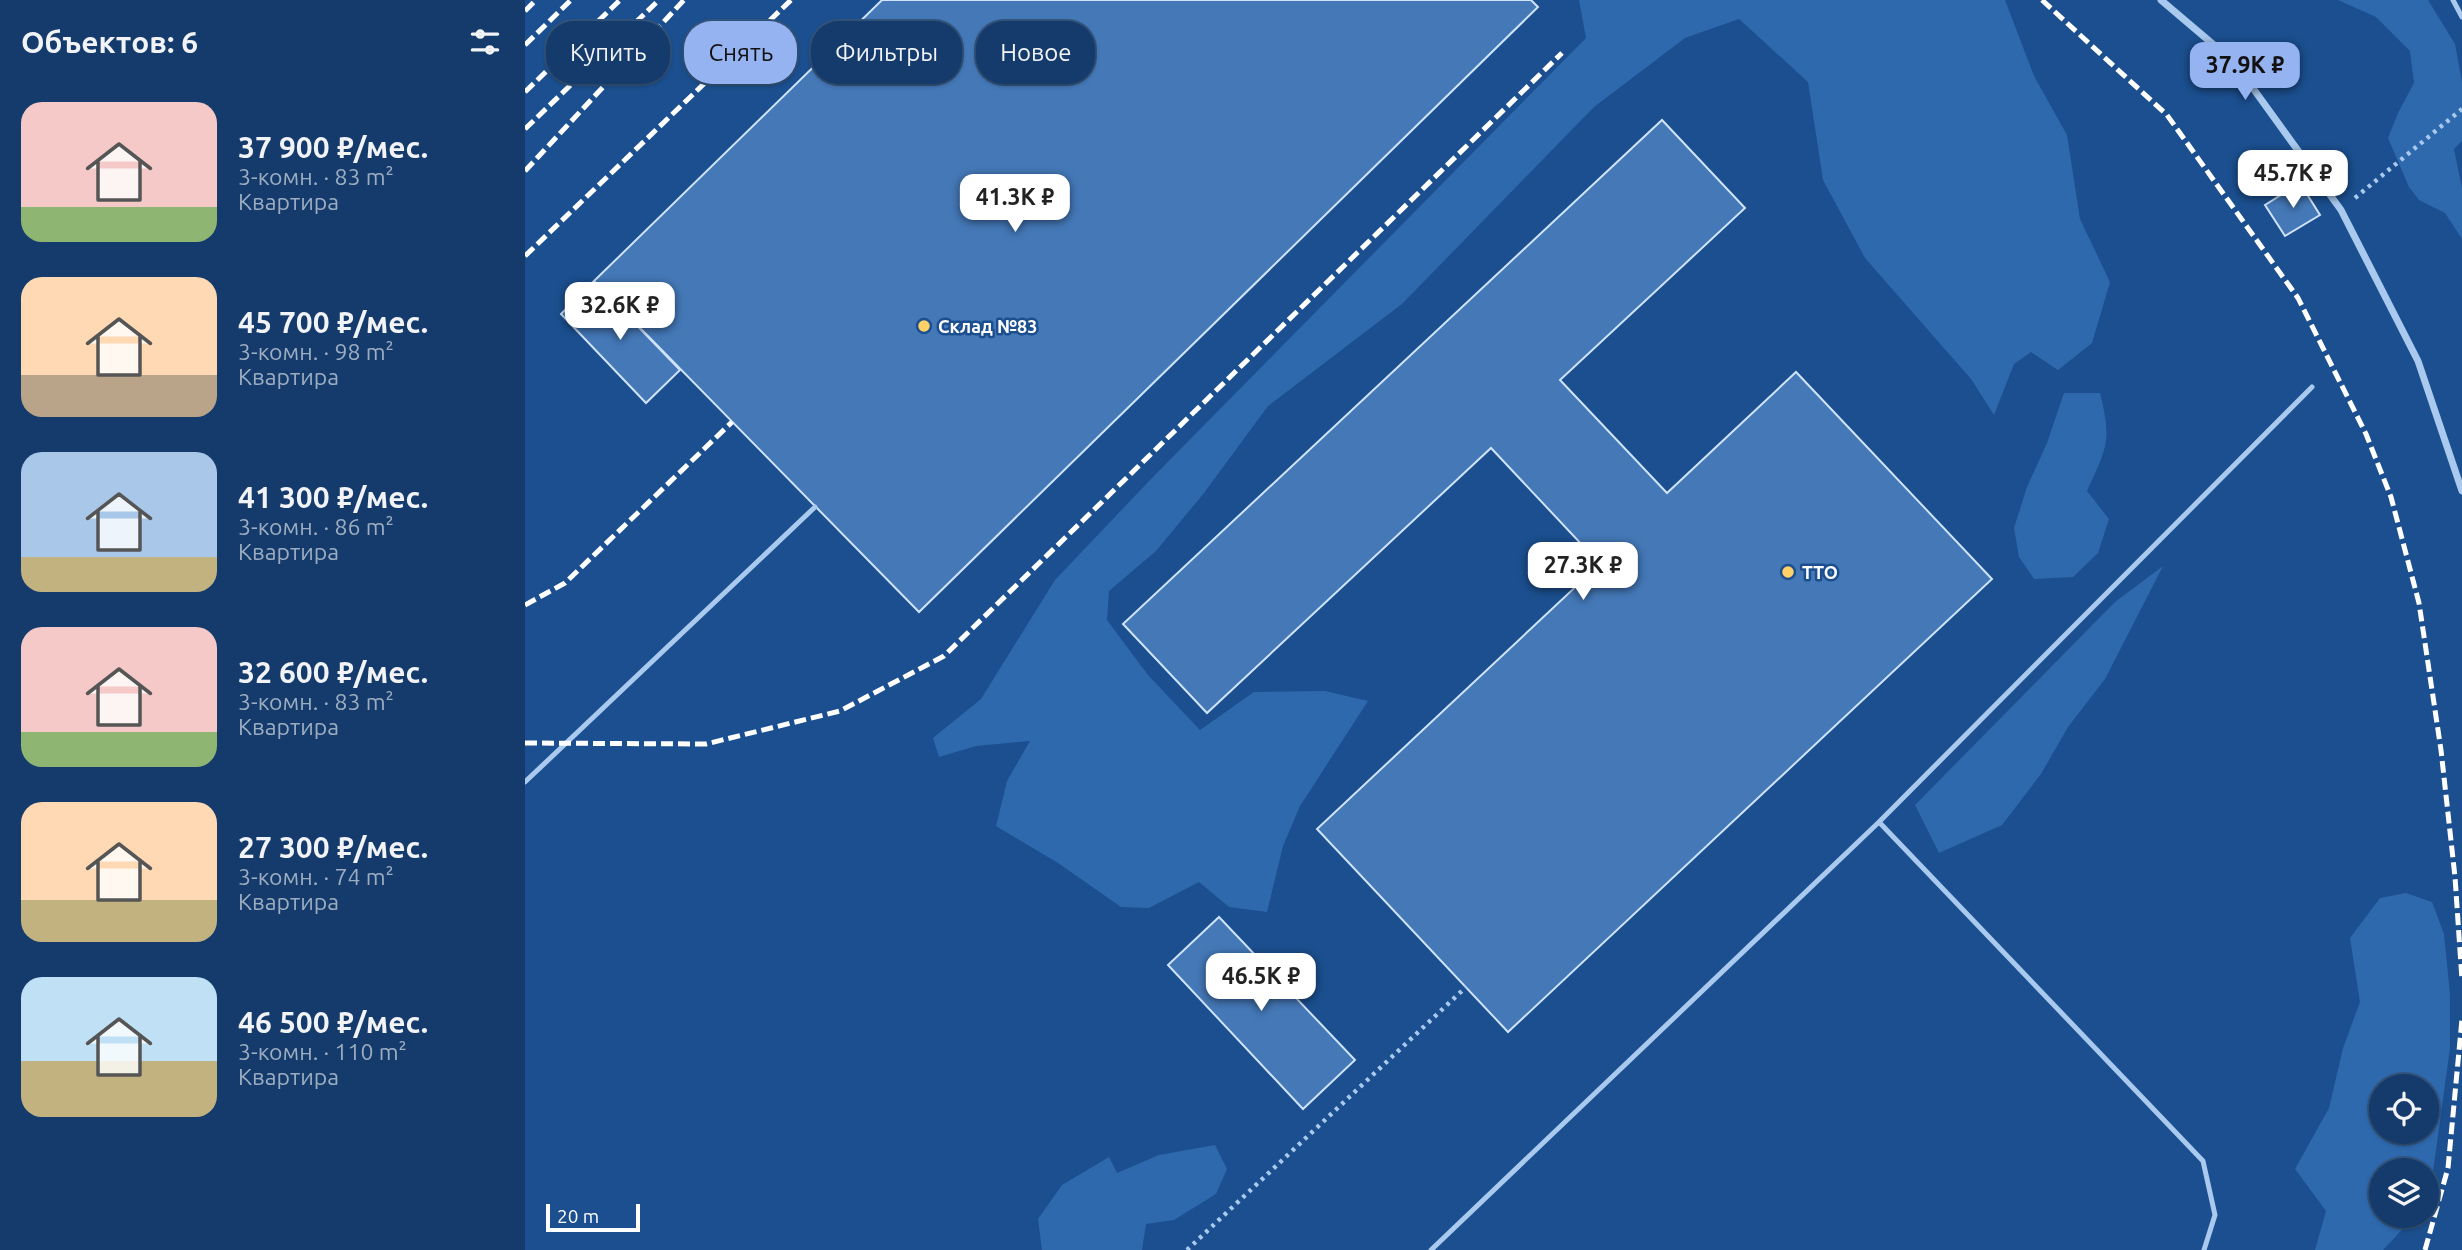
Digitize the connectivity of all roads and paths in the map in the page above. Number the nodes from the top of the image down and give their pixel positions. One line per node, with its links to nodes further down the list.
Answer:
1 (2161, 0): 5 (street)
2 (2453, 0): 3 (lane)
3 (2462, 17)
4 (2462, 109): 5 (path)
5 (2340, 210): 7 (street)
6 (2312, 387): 10 (lane)
7 (2462, 491)
8 (815, 507): 9 (lane)
9 (525, 782)
10 (1879, 822): 13 (lane); 14 (lane)
11 (1466, 988): 12 (path)
12 (1187, 1250)
13 (1431, 1250)
14 (2203, 1250)

